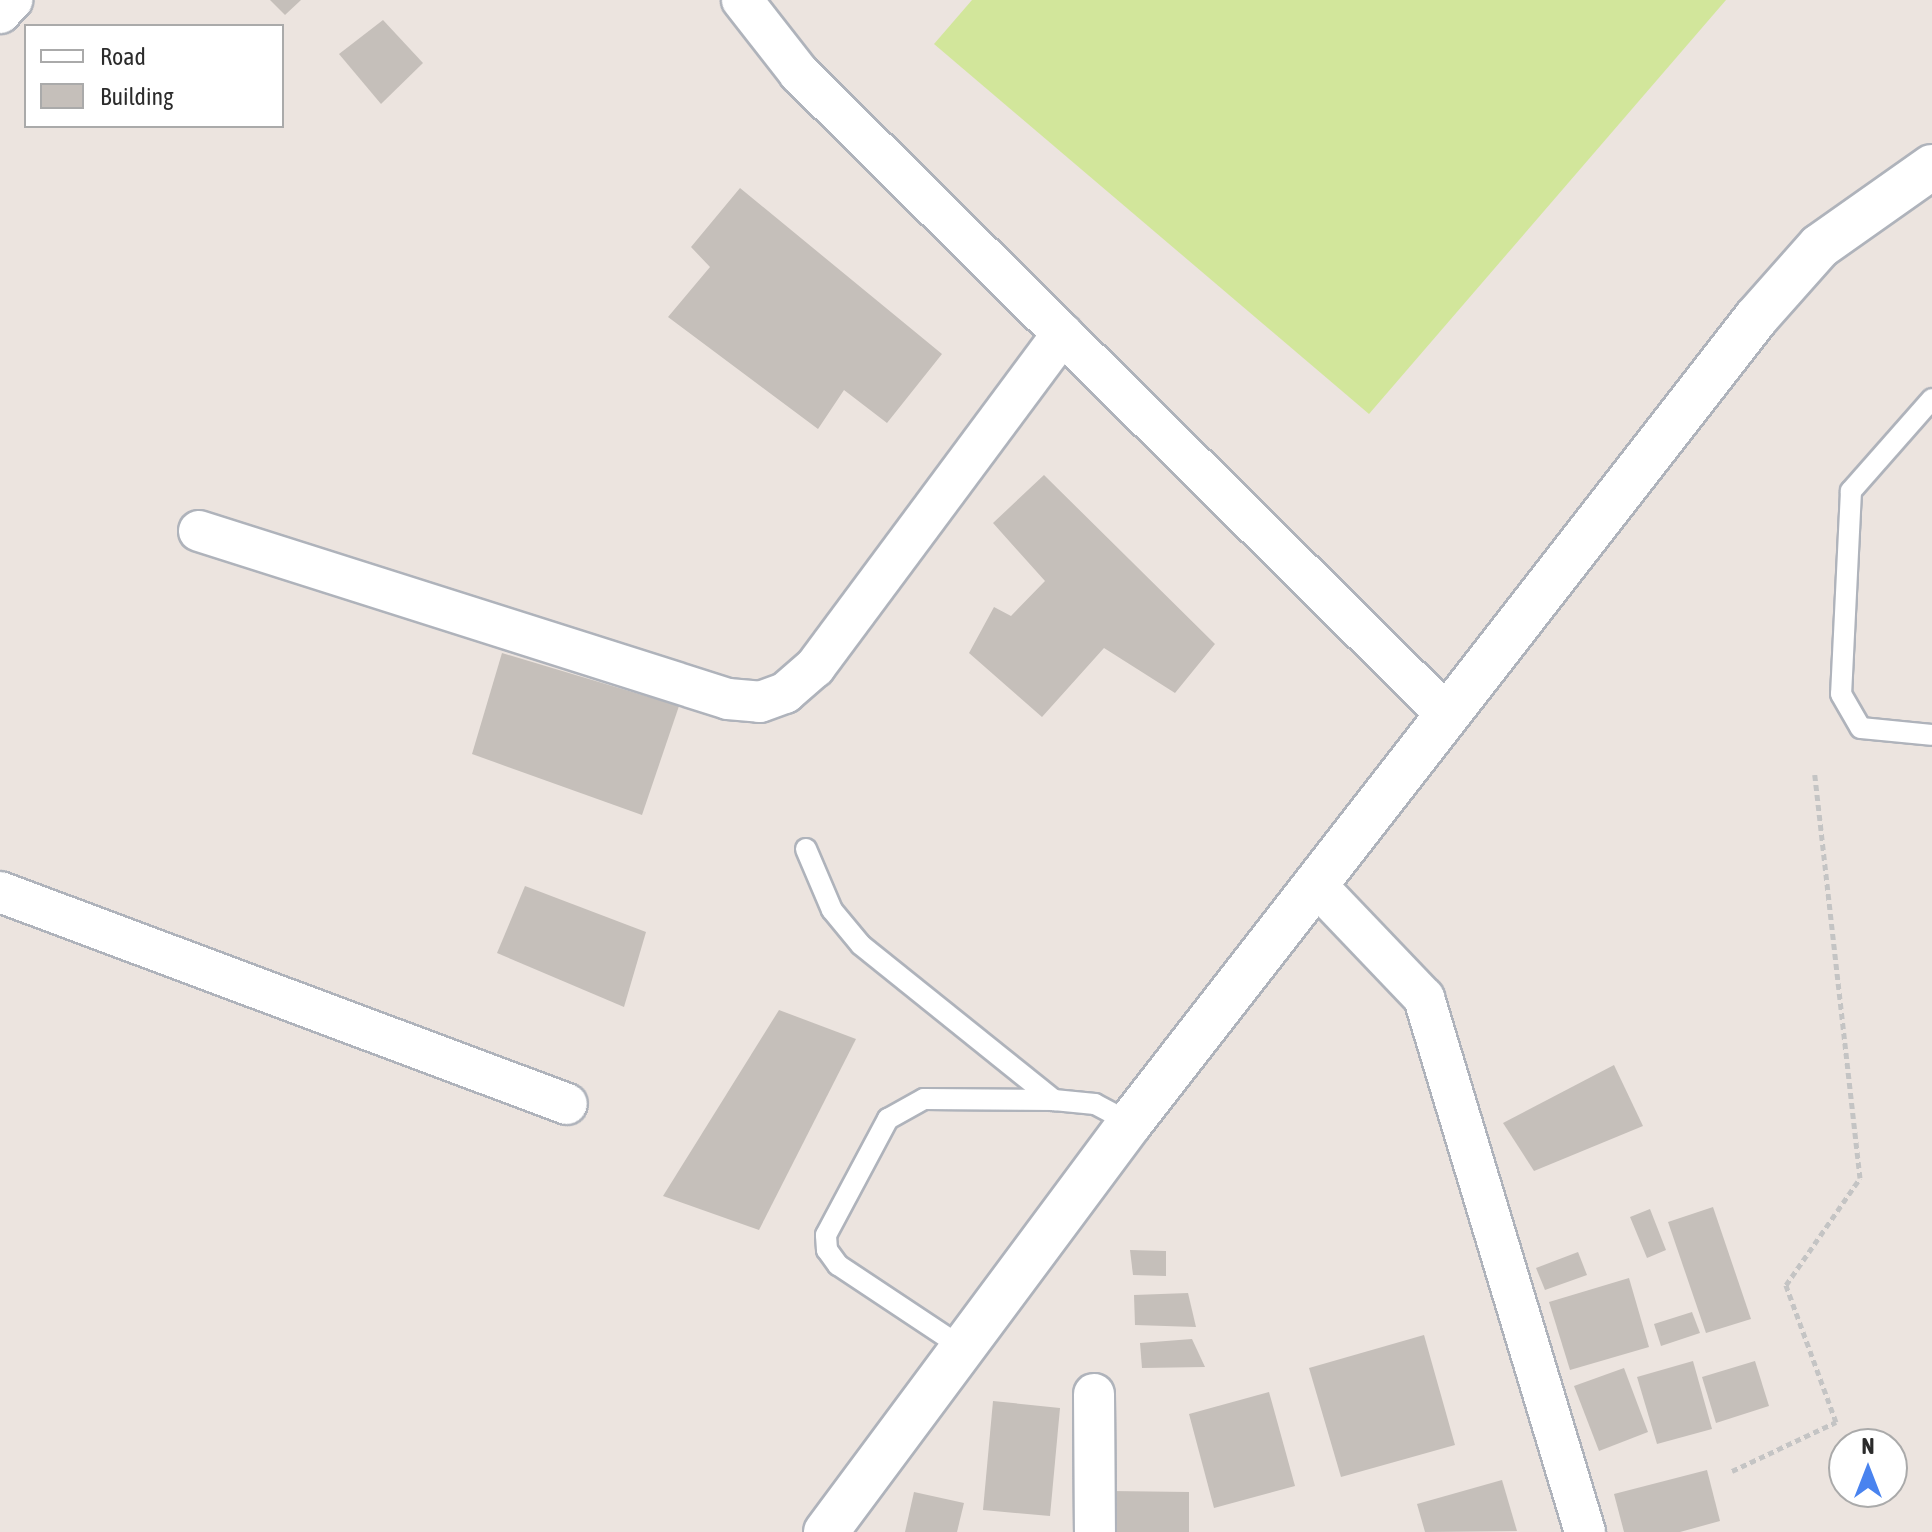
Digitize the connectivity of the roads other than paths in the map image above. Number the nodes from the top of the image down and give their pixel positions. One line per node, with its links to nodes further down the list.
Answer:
1 (12, 0): 3 (street)
2 (762, 8): 5 (street)
3 (0, 13)
4 (1932, 167): 8 (street)
5 (1062, 334): 7 (street); 8 (street)
6 (1932, 399): 9 (lane)
7 (199, 531)
8 (1448, 716): 11 (street)
9 (1932, 735)
10 (806, 849): 13 (lane)
11 (1317, 886): 15 (street); 20 (street)
12 (0, 892): 14 (street)
13 (1054, 1100): 15 (lane); 16 (lane)
14 (567, 1104)
15 (1130, 1123): 16 (street)
16 (963, 1348): 18 (street)
17 (1094, 1394): 19 (street)
18 (826, 1532)
19 (1095, 1532)
20 (1585, 1532)

